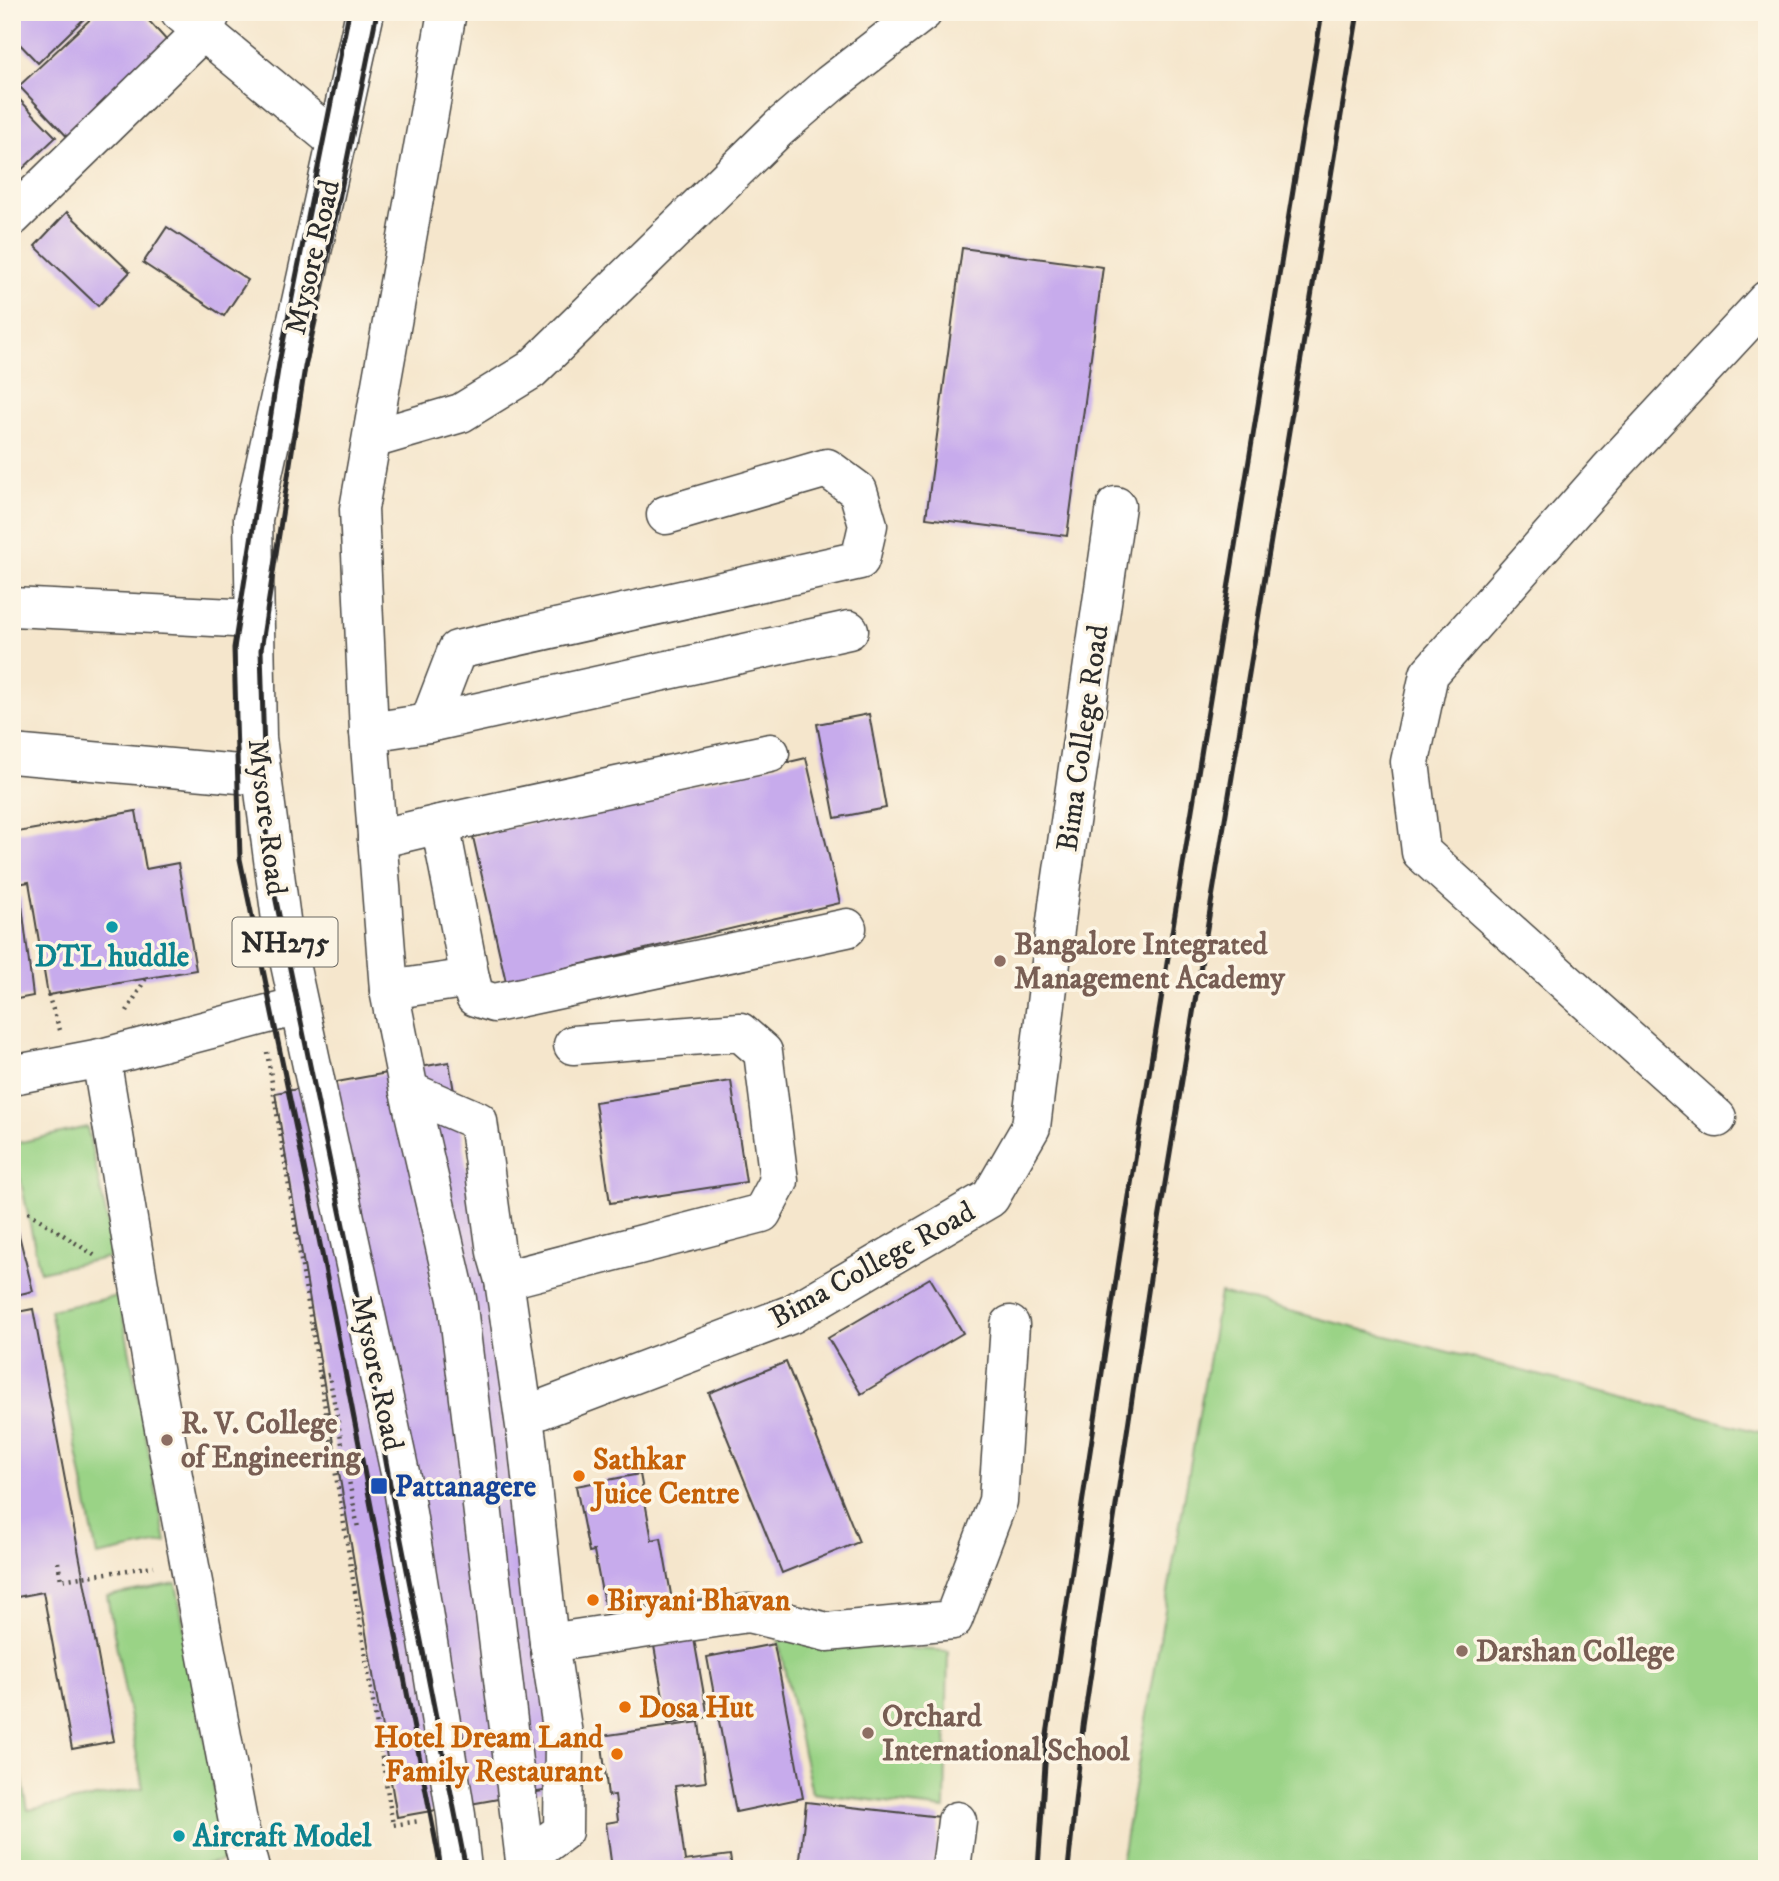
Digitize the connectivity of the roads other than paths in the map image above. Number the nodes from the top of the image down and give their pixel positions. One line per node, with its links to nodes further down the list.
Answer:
1 (365, 12): 5 (main road, Mysore Road / NH275)
2 (447, 12): 8 (main road)
3 (923, 12): 8 (main road)
4 (198, 19): 5 (main road); 6 (main road)
5 (337, 142): 12 (main road, Mysore Road / NH275)
6 (12, 217)
7 (1767, 300): 29 (main road)
8 (372, 439): 15 (main road)
9 (1116, 506): 32 (main road, Bima College Road)
10 (666, 515): 14 (main road)
11 (12, 607): 12 (main road)
12 (254, 619): 18 (main road, Mysore Road / NH275)
13 (849, 630): 14 (main road)
14 (429, 723): 15 (main road)
15 (369, 732): 20 (main road)
16 (770, 753): 19 (main road)
17 (12, 754): 18 (main road)
18 (262, 776): 24 (main road, Mysore Road / NH275)
19 (440, 824): 20 (main road); 22 (main road)
20 (377, 839): 23 (main road)
21 (847, 928): 22 (main road)
22 (470, 978): 23 (main road)
23 (389, 990): 28 (main road)
24 (298, 1006): 26 (main road); 37 (main road, Mysore Road / NH275)
25 (573, 1045): 30 (main road)
26 (101, 1058): 27 (main road); 36 (main road)
27 (12, 1075)
28 (409, 1091): 30 (main road); 35 (main road)
29 (1717, 1118)
30 (504, 1280): 32 (main road)
31 (1010, 1325): 33 (main road)
32 (524, 1416): 33 (main road)
33 (549, 1643): 35 (main road)
34 (957, 1821): 38 (main road)
35 (525, 1864)
36 (250, 1869)
37 (462, 1869)
38 (951, 1869)

